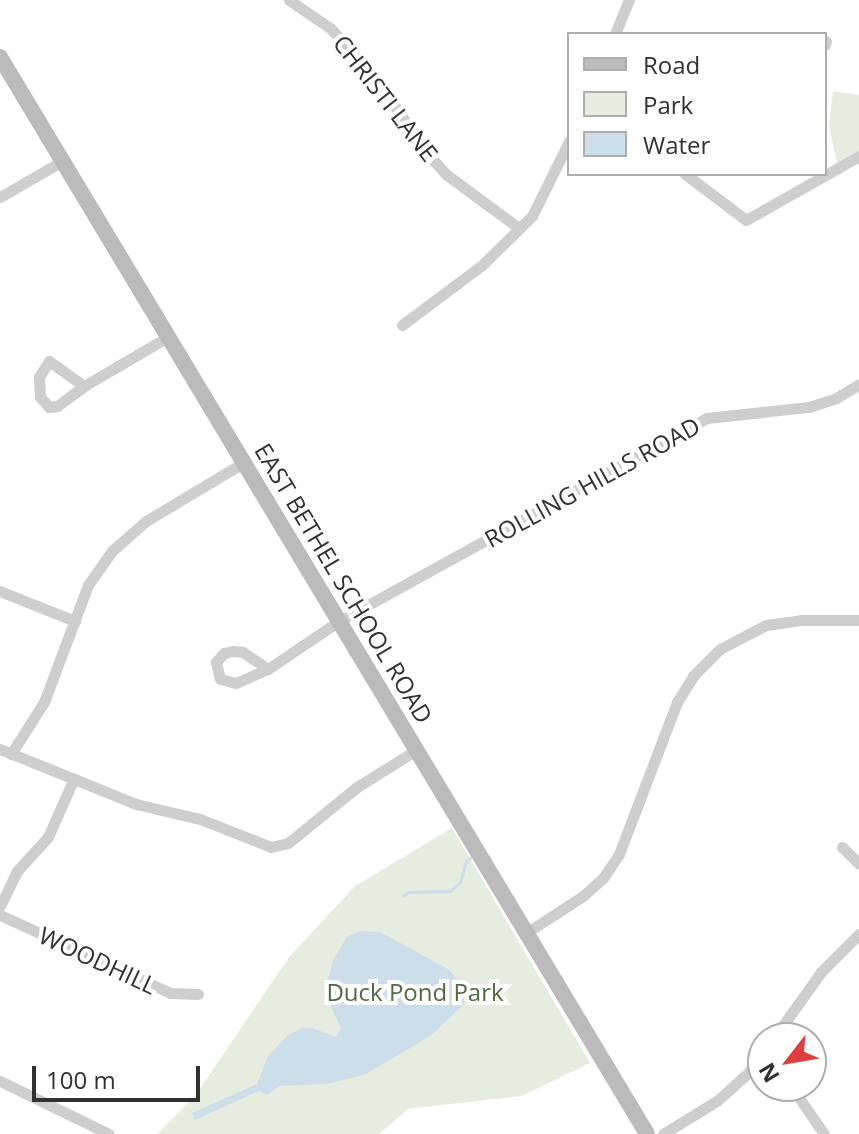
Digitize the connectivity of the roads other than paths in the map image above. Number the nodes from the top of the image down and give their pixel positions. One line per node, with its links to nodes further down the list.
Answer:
1 (289, 0): 12 (street, CHRISTI LANE)
2 (629, 0): 3 (street)
3 (616, 32)
4 (0, 57): 7 (street, EAST BETHEL SCHOOL ROAD)
5 (567, 145): 12 (street)
6 (859, 156): 8 (street)
7 (62, 161): 11 (street); 14 (street, EAST BETHEL SCHOOL ROAD)
8 (827, 173)
9 (688, 176): 10 (street)
10 (823, 176)
11 (0, 197)
12 (519, 228): 13 (street)
13 (402, 325)
14 (168, 337): 16 (street); 17 (street, EAST BETHEL SCHOOL ROAD)
15 (859, 384): 21 (street, ROLLING HILLS ROAD)
16 (84, 386): 16 (street)
17 (243, 463): 20 (street); 21 (street, EAST BETHEL SCHOOL ROAD)
18 (0, 591): 20 (street)
19 (859, 620): 30 (street)
20 (75, 621): 24 (street)
21 (339, 621): 22 (street, ROLLING HILLS ROAD); 23 (street, EAST BETHEL SCHOOL ROAD)
22 (268, 669)
23 (416, 750): 25 (street); 30 (street, EAST BETHEL SCHOOL ROAD)
24 (6, 752): 25 (street)
25 (74, 778): 28 (street)
26 (842, 847): 27 (street)
27 (859, 864)
28 (0, 906)
29 (0, 915): 32 (street, WOODHILL)
30 (526, 933): 38 (street, EAST BETHEL SCHOOL ROAD)
31 (859, 934): 33 (street)
32 (198, 994)
33 (785, 1022)
34 (747, 1074): 39 (street)
35 (0, 1081): 37 (street)
36 (802, 1102): 40 (street)
37 (109, 1134)
38 (647, 1134)
39 (663, 1134)
40 (824, 1134)

